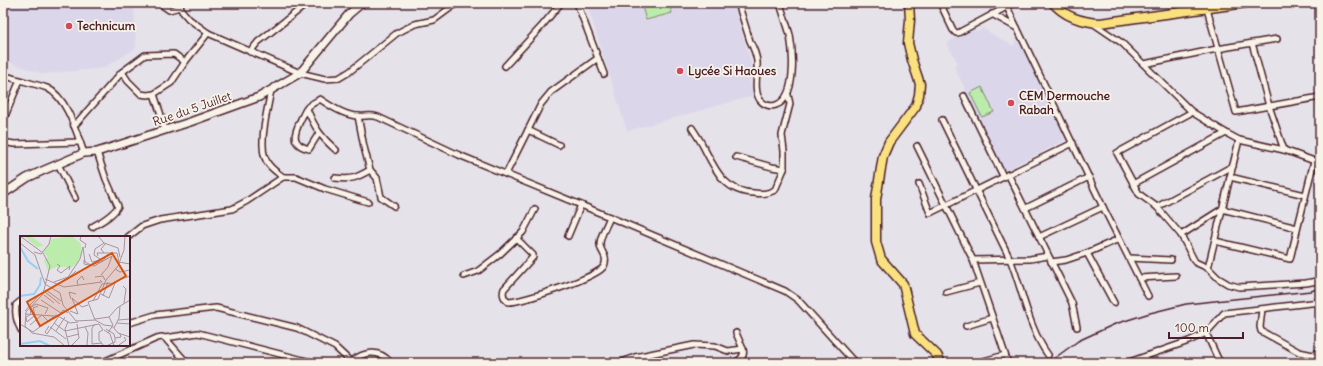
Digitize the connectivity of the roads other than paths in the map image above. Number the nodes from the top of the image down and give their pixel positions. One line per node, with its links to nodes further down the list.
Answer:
1 (159, 3): 14 (street)
2 (308, 3): 24 (street)
3 (362, 3): 30 (street, Rue du 5 Juillet)
4 (457, 3): 30 (street)
5 (561, 3): 28 (street)
6 (577, 3): 25 (street)
7 (738, 3): 36 (street)
8 (780, 3): 36 (street)
9 (909, 3): 139 (main road)
10 (940, 3): 17 (street)
11 (1014, 3): 15 (street)
12 (1053, 3): 18 (main road)
13 (1246, 3): 16 (main road)
14 (179, 5): 20 (street)
15 (1007, 7): 17 (street); 19 (street)
16 (1206, 9): 18 (main road); 23 (street)
17 (992, 14): 19 (street)
18 (1092, 22): 27 (street)
19 (1018, 28): 54 (street)
20 (208, 33): 24 (street); 26 (street)
21 (1277, 39): 22 (street)
22 (1252, 43): 23 (street); 39 (street)
23 (1217, 49): 27 (street); 39 (street)
24 (250, 52): 30 (street)
25 (598, 58): 31 (street); 48 (street)
26 (185, 62): 29 (street); 35 (street)
27 (1144, 64): 41 (street)
28 (506, 66)
29 (122, 72): 35 (street); 45 (street)
30 (300, 73): 34 (street, Rue du 5 Juillet)
31 (604, 74)
32 (3, 75): 33 (street)
33 (20, 80): 44 (street); 45 (street)
34 (271, 90): 47 (street, Rue du 5 Juillet); 70 (street)
35 (154, 94): 47 (street)
36 (788, 95): 66 (street)
37 (964, 96): 69 (street)
38 (1320, 97): 39 (street)
39 (1269, 106): 58 (street)
40 (307, 108): 42 (street); 49 (street); 49 (street)
41 (1192, 112): 50 (street); 75 (street)
42 (358, 116): 67 (street); 68 (street)
43 (942, 120): 76 (street)
44 (3, 121)
45 (74, 126): 53 (street)
46 (692, 128): 66 (street)
47 (165, 130): 59 (street, Rue du 5 Juillet)
48 (528, 130): 55 (street); 68 (street)
49 (319, 133): 57 (street)
50 (1226, 133): 51 (street); 75 (street)
51 (1239, 140): 58 (street); 65 (street)
52 (3, 142): 53 (street)
53 (80, 142): 60 (street)
54 (1072, 142): 69 (street); 73 (street)
55 (559, 145)
56 (917, 146): 82 (street)
57 (336, 150)
58 (1284, 150): 62 (street)
59 (97, 152): 60 (street, Rue du 5 Juillet); 90 (street)
60 (84, 153): 64 (street, Rue du 5 Juillet)
61 (736, 157): 66 (street)
62 (1314, 161): 63 (street); 78 (street)
63 (1320, 162)
64 (58, 164): 77 (street, Rue du 5 Juillet); 79 (street)
65 (1233, 166): 71 (street); 85 (street)
66 (784, 169)
67 (370, 170): 72 (street); 83 (street)
68 (506, 174): 81 (street)
69 (1006, 175): 76 (street); 86 (street)
70 (283, 177): 80 (street); 93 (street)
71 (1230, 177): 78 (street); 88 (street)
72 (335, 178)
73 (1089, 178): 84 (street); 86 (street)
74 (919, 184): 82 (street)
75 (1133, 184): 85 (street)
76 (976, 189): 82 (street); 102 (street)
77 (3, 194)
78 (1305, 195): 91 (street)
79 (75, 198)
80 (368, 202)
81 (581, 205): 89 (street); 94 (street)
82 (945, 205): 103 (street)
83 (394, 206)
84 (1103, 207): 95 (street); 97 (street)
85 (1157, 207): 92 (street)
86 (1026, 208): 95 (street)
87 (535, 209): 96 (street)
88 (1222, 209): 91 (street); 92 (street); 98 (street)
89 (610, 217): 96 (street); 138 (street)
90 (92, 227)
91 (1297, 228): 98 (street)
92 (1181, 235): 106 (street)
93 (129, 236)
94 (568, 236)
95 (1039, 237): 100 (street)
96 (516, 238): 107 (street)
97 (1119, 239): 99 (street); 101 (street)
98 (1214, 241): 106 (street)
99 (1087, 253): 105 (street); 116 (street)
100 (1048, 256): 102 (street); 105 (street)
101 (1129, 258): 104 (street); 109 (street)
102 (1010, 259): 103 (street); 129 (street)
103 (973, 260): 111 (street)
104 (1171, 260)
105 (1051, 262): 122 (street)
106 (1208, 268): 110 (street)
107 (464, 276)
108 (1176, 276): 109 (street)
109 (1139, 278): 113 (street)
110 (1320, 279)
111 (980, 283): 112 (street); 118 (street)
112 (946, 292)
113 (1148, 296)
114 (20, 302): 121 (street)
115 (1320, 302): 117 (street)
116 (1114, 303)
117 (1262, 309): 124 (street); 127 (street)
118 (992, 318): 120 (street); 128 (street)
119 (130, 323): 130 (street)
120 (966, 326)
121 (20, 327)
122 (1077, 328)
123 (736, 333): 126 (street)
124 (1206, 333): 131 (street); 142 (street)
125 (165, 338): 132 (street); 133 (street); 134 (street)
126 (743, 349): 136 (street); 137 (street)
127 (1320, 351)
128 (1005, 355): 140 (street); 141 (street)
129 (1048, 355)
130 (352, 362): 135 (street)
131 (1129, 362)
132 (101, 363)
133 (188, 363)
134 (315, 363)
135 (391, 363)
136 (620, 363)
137 (735, 363)
138 (856, 363)
139 (941, 363)
140 (976, 363)
141 (1008, 363)
142 (1222, 363)

